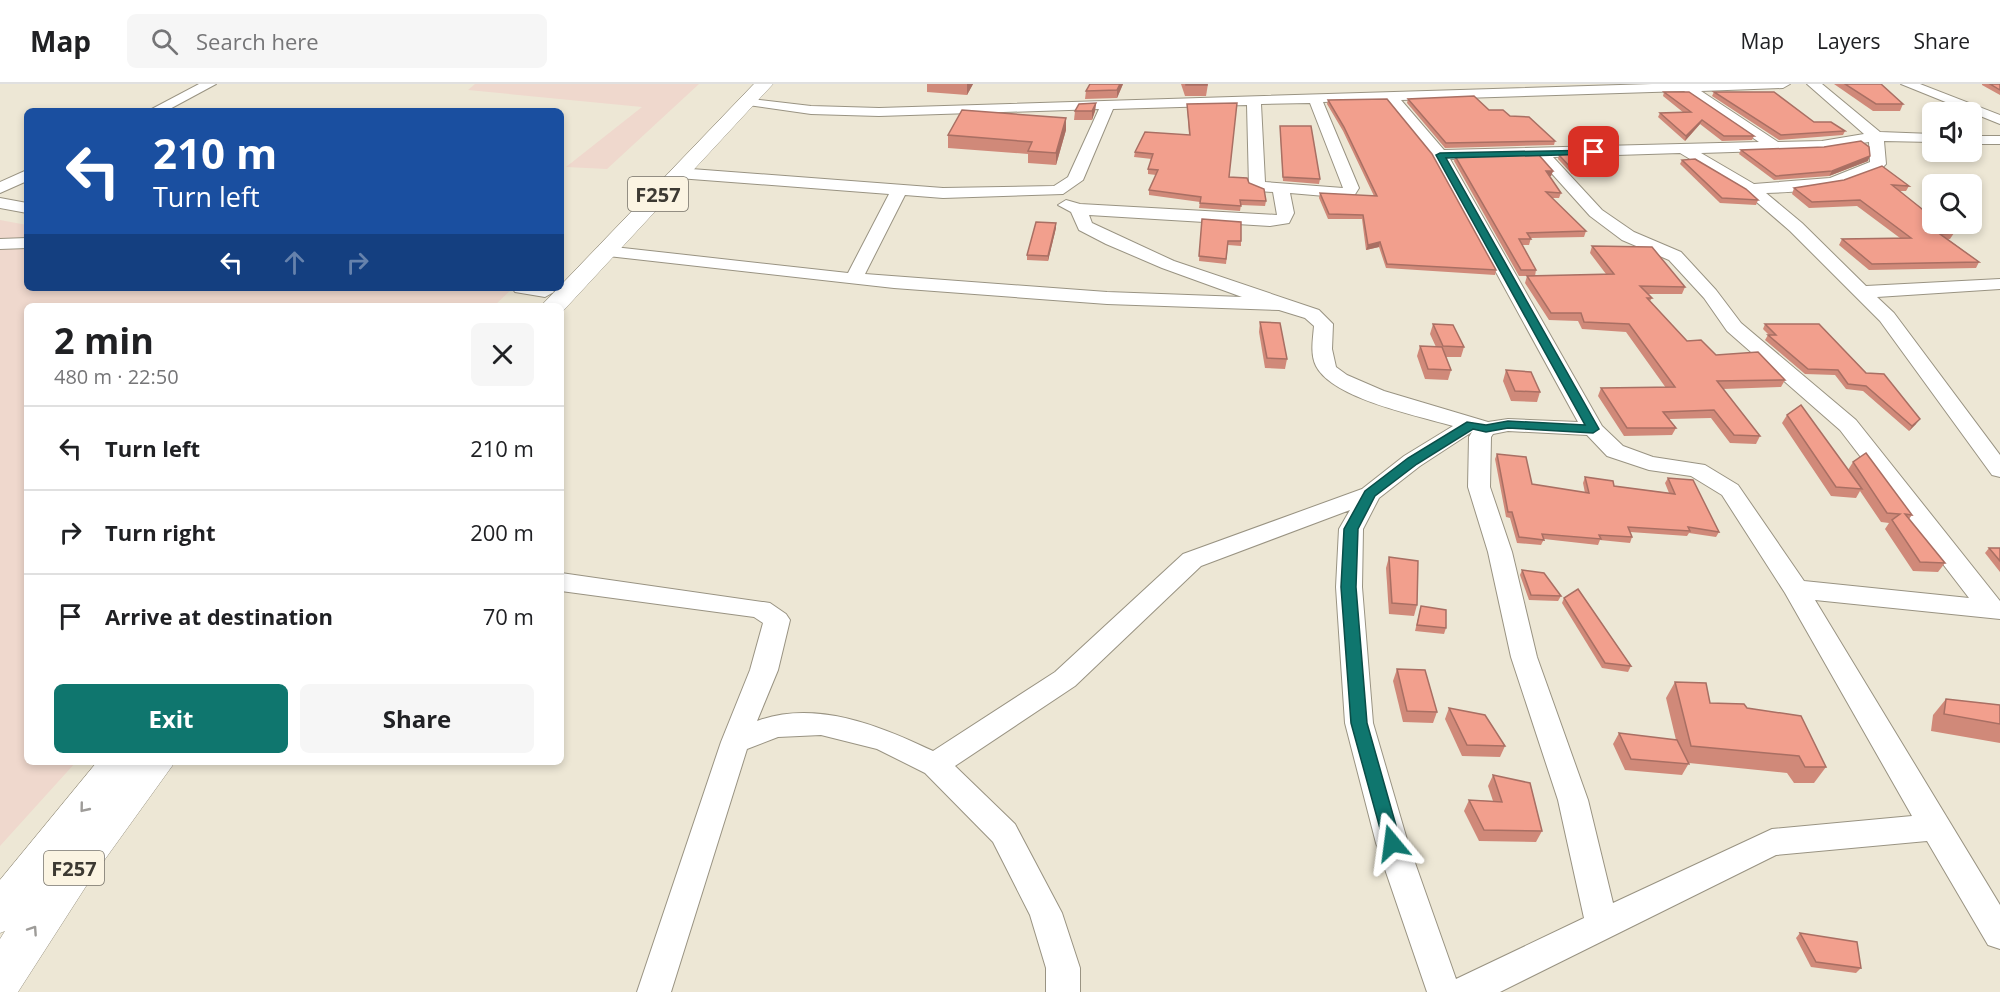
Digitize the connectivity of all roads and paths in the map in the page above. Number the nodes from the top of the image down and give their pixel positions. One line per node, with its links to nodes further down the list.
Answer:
1 (209, 84): 12 (street)
2 (764, 84): 7 (main road, F257)
3 (1783, 84): 6 (street)
4 (1814, 84): 14 (street)
5 (1908, 84): 13 (street)
6 (1687, 87): 8 (street); 19 (street)
7 (747, 93): 11 (street); 24 (main road, F257); 37 (main road, F257)
8 (1389, 95): 9 (street); 23 (street)
9 (1315, 99): 10 (street); 29 (street)
10 (1254, 101): 11 (street); 29 (street)
11 (1108, 105): 30 (street)
12 (161, 108)
13 (2000, 120)
14 (1876, 136): 15 (street); 19 (street); 27 (street)
15 (1922, 138)
16 (1982, 140): 17 (street)
17 (2000, 140)
18 (1982, 142): 21 (street)
19 (1774, 146): 20 (street)
20 (1684, 149): 22 (street); 27 (street)
21 (2000, 151)
22 (1542, 153): 23 (street); 49 (street)
23 (1440, 155): 44 (street)
24 (678, 173): 28 (street); 36 (main road, F257)
25 (24, 176): 26 (street)
26 (0, 188)
27 (1751, 189): 41 (street)
28 (899, 190): 30 (street); 38 (street)
29 (1281, 190): 33 (street)
30 (1057, 192): 33 (street)
31 (0, 203): 32 (street)
32 (24, 207)
33 (1078, 209): 42 (street)
34 (24, 243): 35 (street)
35 (0, 244)
36 (605, 251): 38 (street); 39 (main road, F257)
37 (564, 273)
38 (854, 278): 42 (street)
39 (564, 279)
40 (2000, 284): 41 (street)
41 (1862, 292): 45 (street)
42 (1279, 304): 43 (street)
43 (1479, 427): 44 (street); 46 (street); 56 (street)
44 (1593, 429): 48 (street)
45 (2000, 470)
46 (1370, 494): 53 (street); 61 (street)
47 (564, 582): 50 (street)
48 (1796, 589): 49 (street); 54 (street)
49 (1996, 609)
50 (735, 742): 53 (street); 59 (street)
51 (119, 765): 55 (main road, F257, one-way to 55)
52 (153, 765): 58 (main road, F257, one-way to 52)
53 (935, 765): 60 (street)
54 (1935, 827): 56 (street); 57 (street)
55 (0, 913)
56 (1602, 926): 62 (street)
57 (2000, 934)
58 (0, 978)
59 (654, 992)
60 (1063, 992)
61 (1444, 992)
62 (1465, 992)

